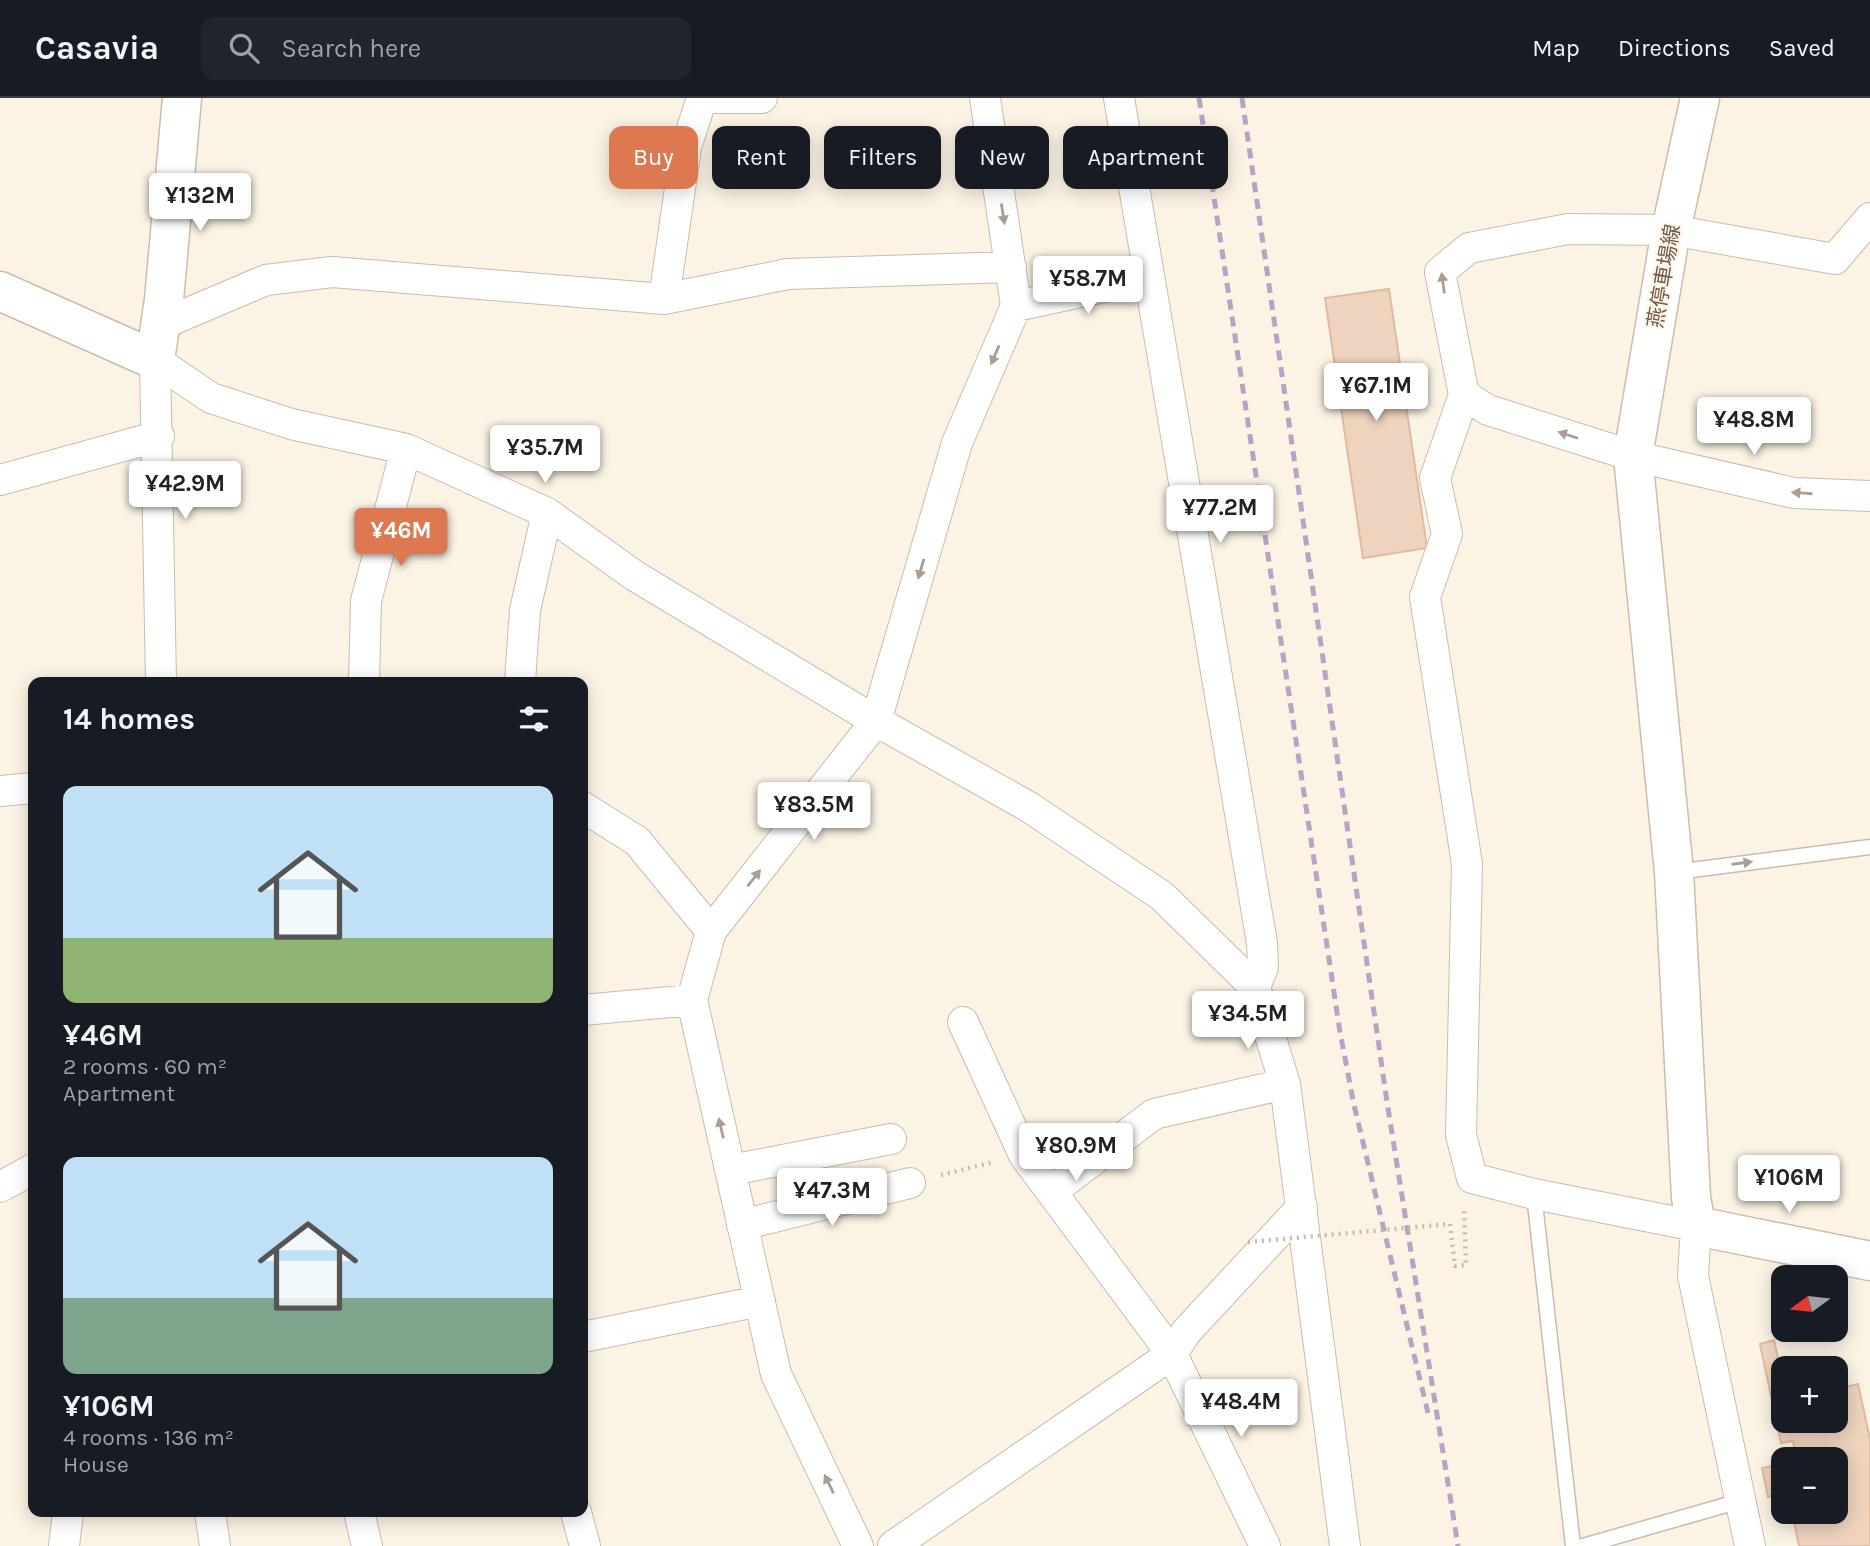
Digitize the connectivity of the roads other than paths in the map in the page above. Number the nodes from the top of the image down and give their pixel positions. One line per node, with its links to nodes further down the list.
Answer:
1 (182, 98): 15 (street)
2 (702, 98): 13 (street)
3 (707, 98): 4 (street)
4 (762, 98)
5 (985, 98): 10 (street, one-way to 10)
6 (1119, 98): 11 (street)
7 (1700, 98): 9 (street, 燕停車場線)
8 (1870, 218): 9 (street)
9 (1671, 230): 16 (street, one-way to 9); 19 (street, 燕停車場線)
10 (1011, 267): 13 (street); 14 (street)
11 (1149, 277): 14 (street); 33 (street)
12 (0, 291): 15 (street)
13 (664, 299): 15 (street)
14 (1016, 306): 26 (street, one-way to 26)
15 (158, 343): 17 (street); 18 (street)
16 (1464, 395): 19 (street, one-way to 16); 44 (street)
17 (159, 436): 20 (street); 23 (street)
18 (406, 449): 22 (street); 24 (street)
19 (1633, 456): 21 (street, one-way to 19); 31 (street, 燕停車場線)
20 (0, 480)
21 (1870, 496)
22 (547, 513): 25 (street); 26 (street)
23 (161, 677)
24 (365, 677)
25 (520, 677)
26 (876, 721): 32 (street, one-way to 26); 33 (street)
27 (28, 788): 28 (street)
28 (0, 791)
29 (588, 810): 32 (street)
30 (1870, 846): 31 (lane, one-way to 30)
31 (1674, 872): 47 (street, 燕停車場線)
32 (711, 931): 34 (street)
33 (1255, 987): 37 (street)
34 (692, 1000): 35 (street); 39 (street, one-way to 34)
35 (588, 1010)
36 (963, 1022): 43 (street)
37 (1285, 1084): 43 (street); 45 (street)
38 (891, 1139): 39 (street)
39 (731, 1170): 46 (street)
40 (28, 1172): 42 (street)
41 (910, 1183): 46 (street)
42 (0, 1187)
43 (1051, 1192): 51 (street)
44 (1534, 1194): 47 (street); 65 (lane)
45 (1302, 1208): 51 (street); 64 (street)
46 (742, 1225): 49 (street)
47 (1696, 1226): 48 (street); 52 (street)
48 (1870, 1261)
49 (760, 1301): 50 (street); 61 (street, one-way to 49)
50 (588, 1336)
51 (1172, 1354): 62 (street); 63 (street)
52 (1740, 1501): 66 (lane); 67 (street)
53 (67, 1517): 57 (street)
54 (211, 1517): 58 (street)
55 (360, 1517): 59 (street)
56 (577, 1517): 60 (street)
57 (64, 1546)
58 (215, 1546)
59 (367, 1546)
60 (585, 1546)
61 (858, 1546)
62 (893, 1546)
63 (1265, 1546)
64 (1345, 1546)
65 (1573, 1546)
66 (1583, 1546)
67 (1750, 1546)

